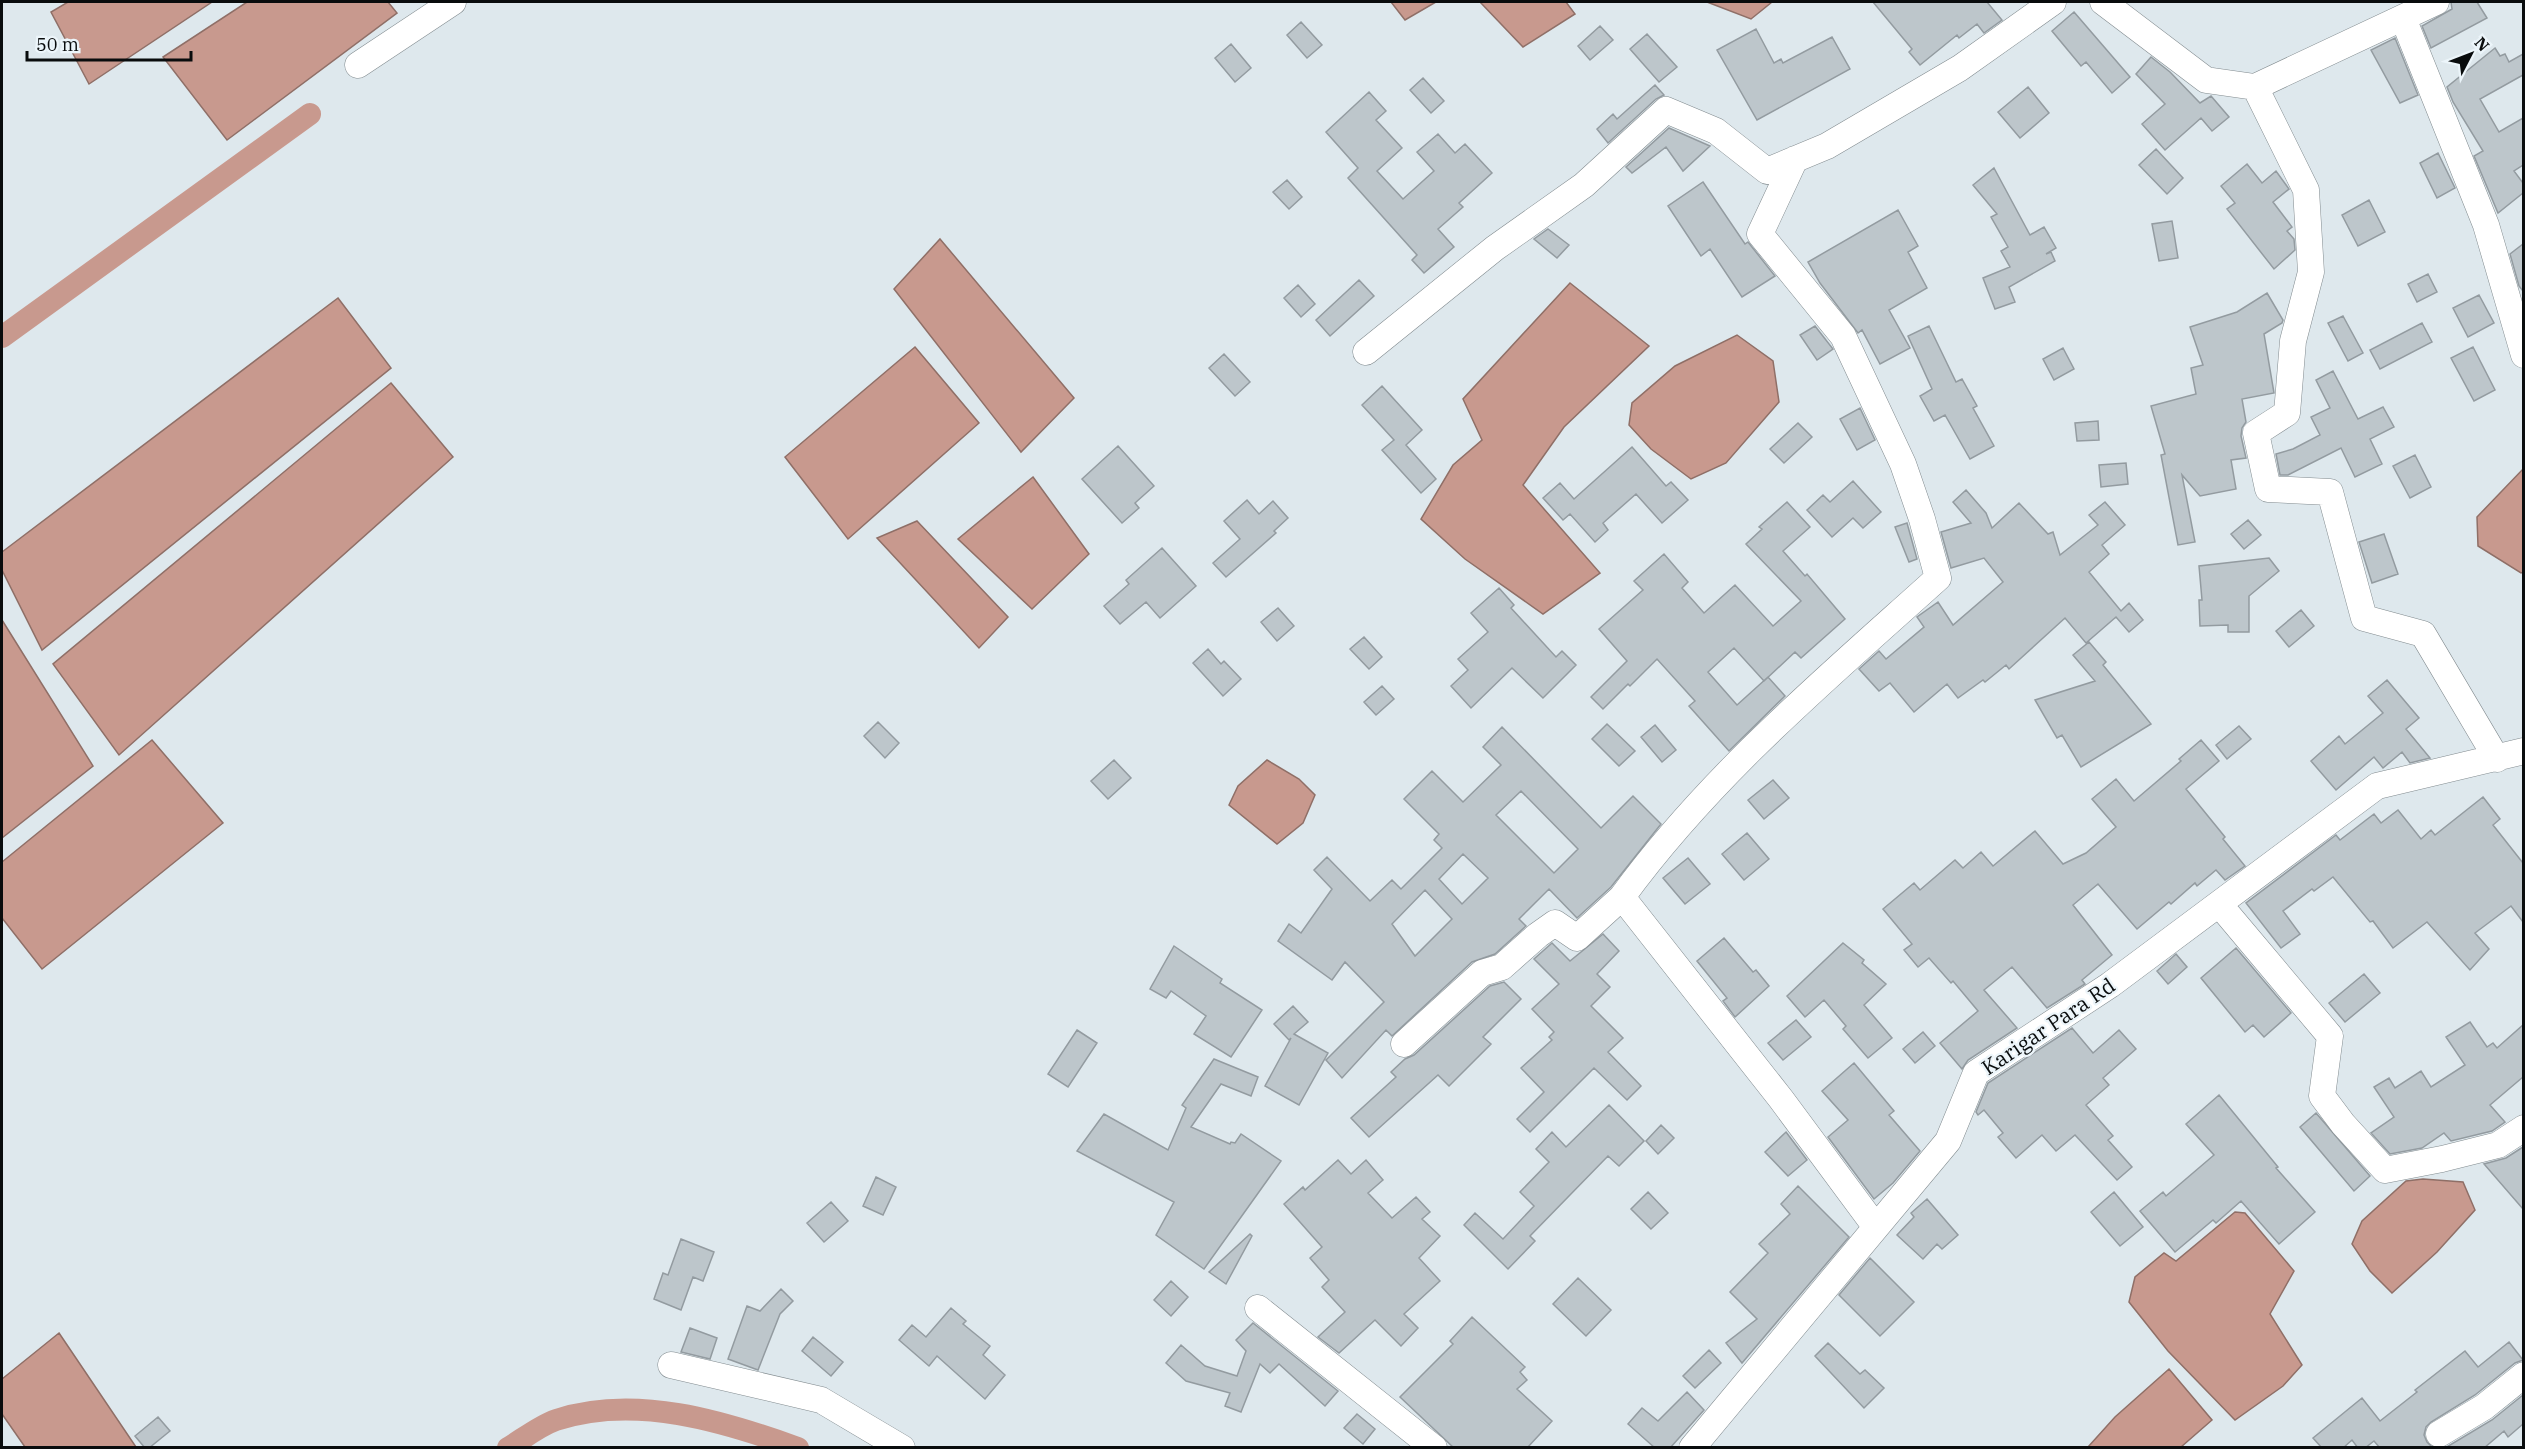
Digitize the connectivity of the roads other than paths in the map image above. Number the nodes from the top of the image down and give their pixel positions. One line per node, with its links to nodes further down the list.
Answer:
1 (453, 2): 6 (street)
2 (2053, 2): 8 (street)
3 (2103, 2): 7 (street)
4 (2436, 2): 5 (street)
5 (2403, 18): 7 (street); 10 (street)
6 (358, 65)
7 (2255, 87): 12 (street)
8 (1795, 159): 9 (street); 13 (street)
9 (1366, 352)
10 (2523, 355)
11 (2523, 751): 12 (street, Karigar Para Rd)
12 (2497, 759): 14 (street, Karigar Para Rd)
13 (1622, 897): 15 (street); 17 (street)
14 (2219, 904): 16 (street); 17 (street, Karigar Para Rd)
15 (1404, 1044)
16 (2523, 1128)
17 (1875, 1226): 24 (street, Karigar Para Rd)
18 (1258, 1308): 23 (street)
19 (671, 1365): 22 (street)
20 (2523, 1375): 21 (street)
21 (2439, 1434)
22 (902, 1448)
23 (1434, 1448)
24 (1692, 1448)

